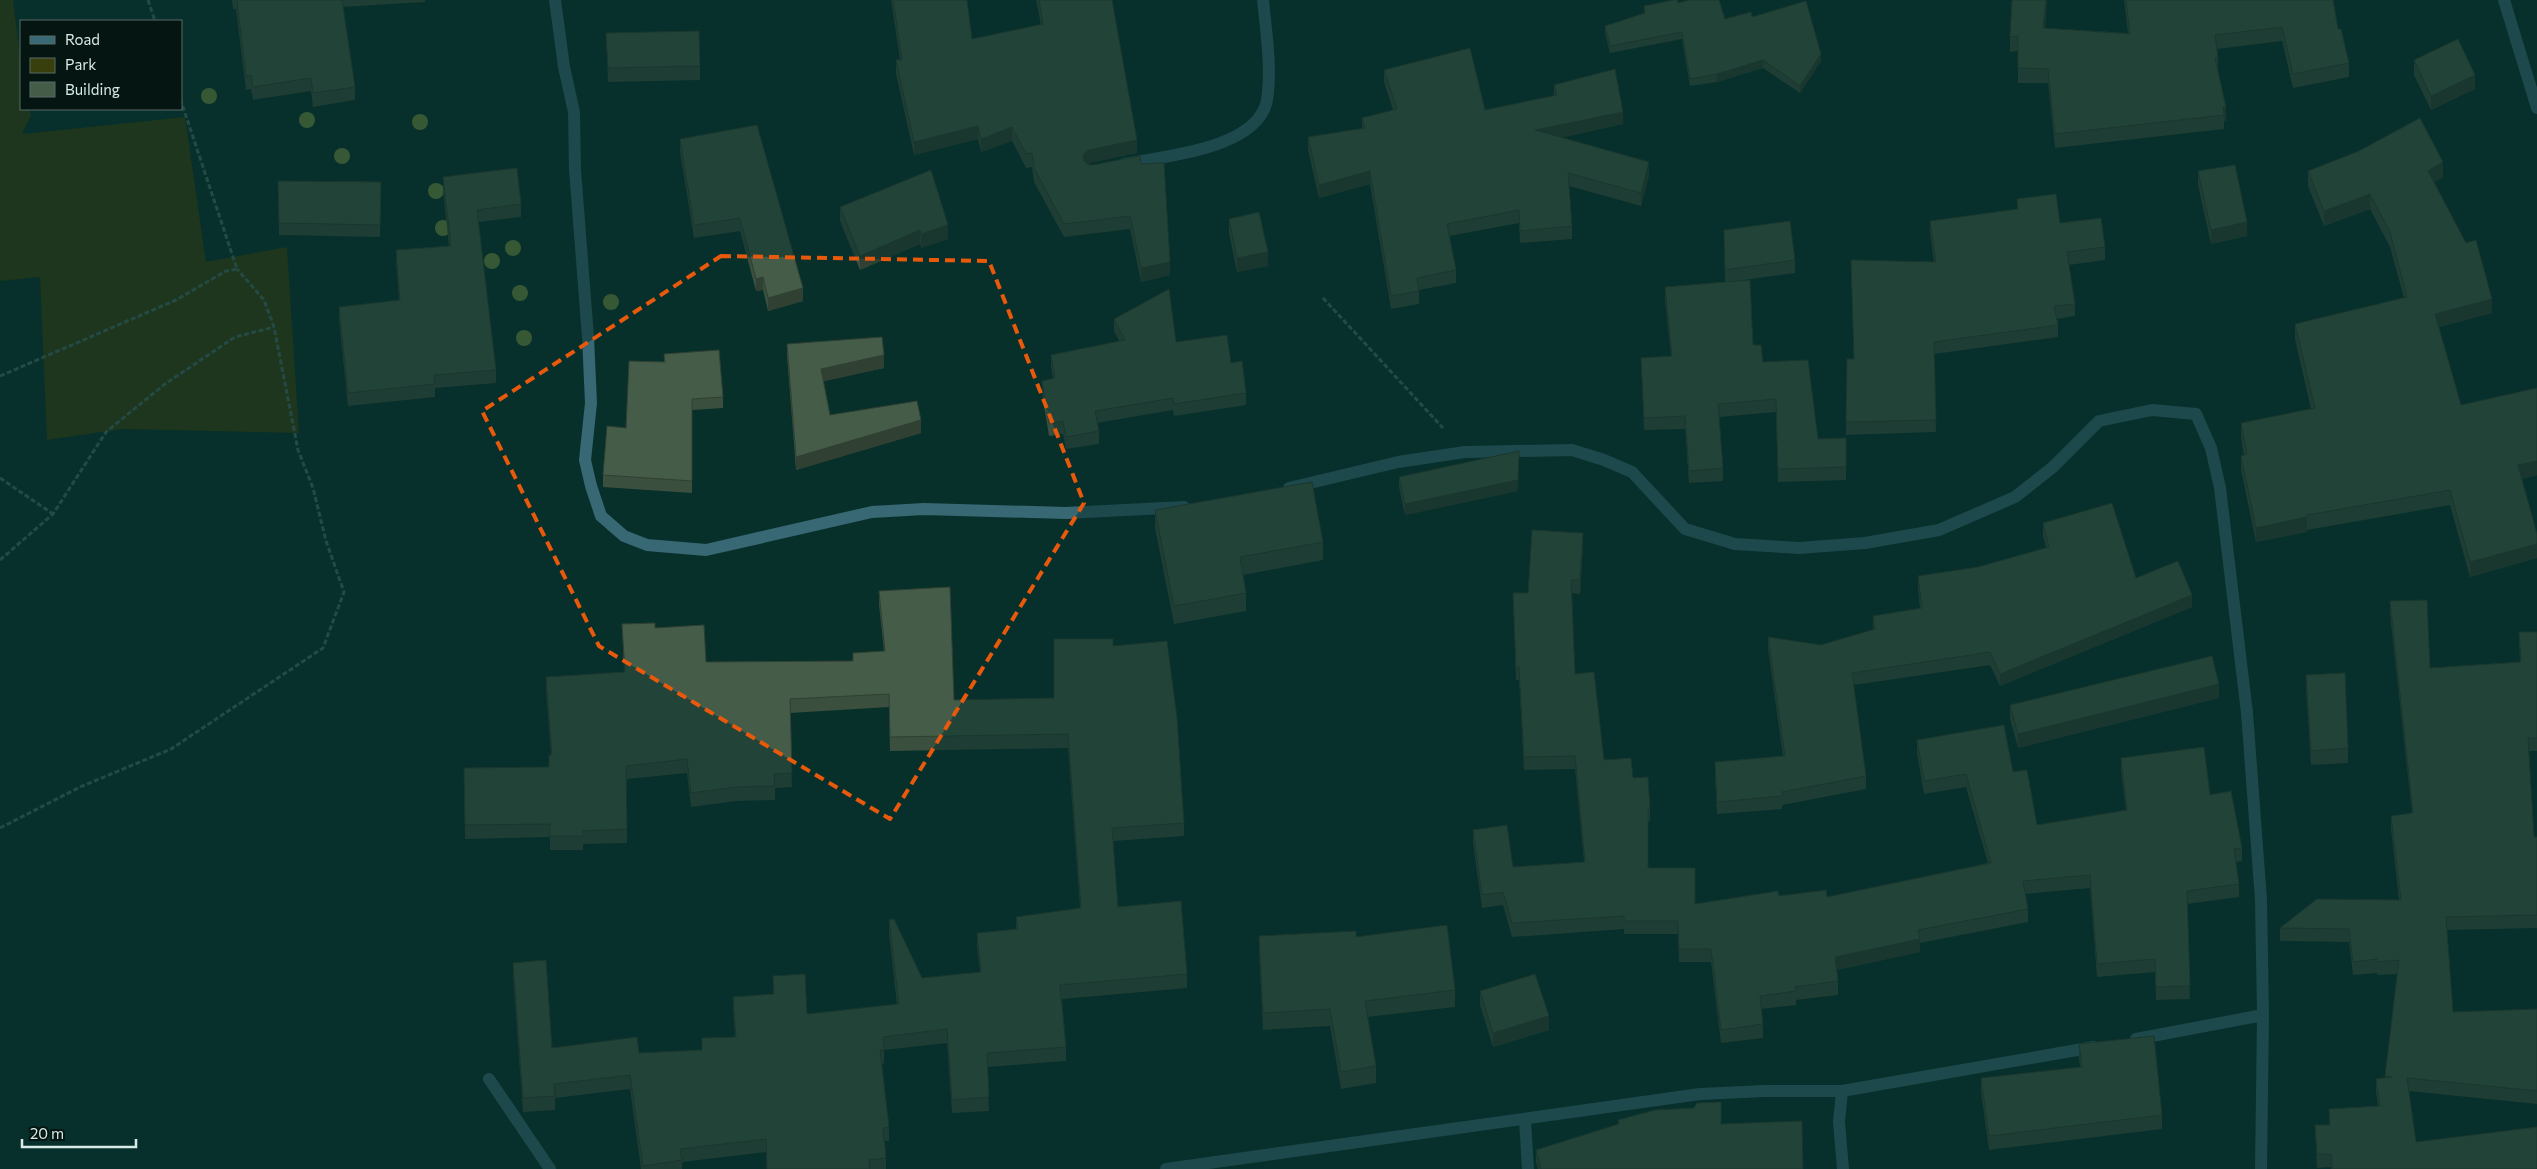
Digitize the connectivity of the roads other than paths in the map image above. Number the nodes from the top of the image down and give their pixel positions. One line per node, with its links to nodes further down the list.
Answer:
1 (555, 0): 7 (street)
2 (1263, 0): 5 (street)
3 (2504, 0): 4 (street)
4 (2537, 108)
5 (1110, 167)
6 (1275, 491): 8 (street)
7 (1192, 506)
8 (2263, 1014): 9 (street); 18 (street)
9 (2122, 1041)
10 (2103, 1045): 12 (street)
11 (489, 1079): 14 (street)
12 (1842, 1091): 13 (street); 17 (street)
13 (1525, 1120): 15 (street); 16 (street)
14 (550, 1169)
15 (1166, 1169)
16 (1528, 1169)
17 (1843, 1169)
18 (2261, 1169)

